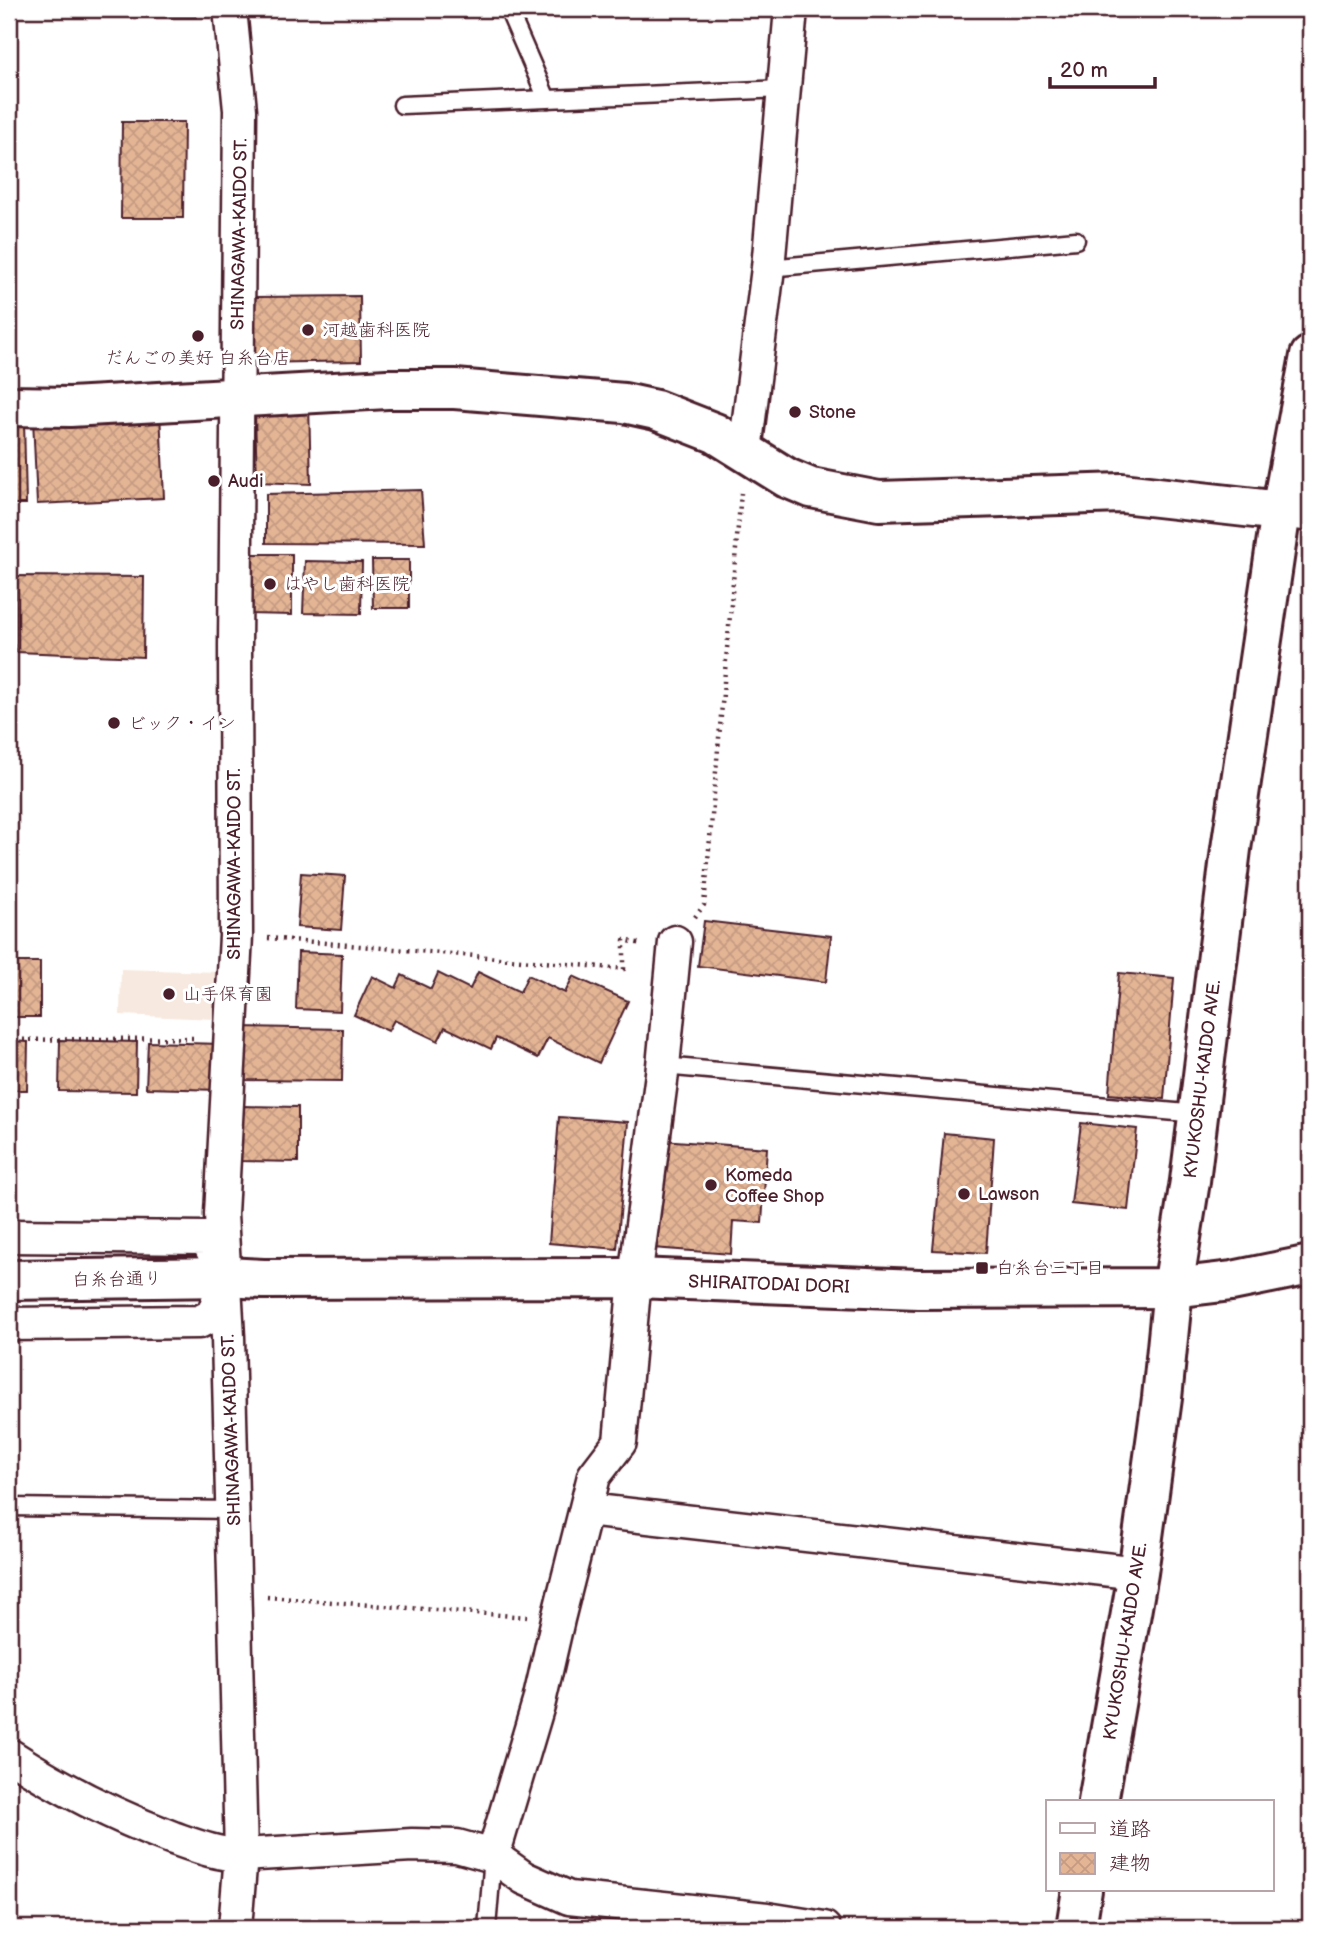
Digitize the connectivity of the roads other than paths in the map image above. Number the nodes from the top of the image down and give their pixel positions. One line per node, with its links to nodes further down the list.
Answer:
1 (230, 9): 10 (street, SHINAGAWA-KAIDO ST.)
2 (508, 9): 5 (lane)
3 (791, 9): 4 (street)
4 (783, 89): 5 (lane); 8 (street)
5 (547, 99): 6 (lane)
6 (402, 105)
7 (1076, 240): 8 (lane)
8 (768, 268): 12 (street)
9 (1310, 356): 13 (street, KYUKOSHU-KAIDO AVE.)
10 (236, 397): 11 (street); 12 (street); 19 (street, SHINAGAWA-KAIDO ST.)
11 (9, 406)
12 (745, 451): 13 (street)
13 (1296, 513): 16 (street, KYUKOSHU-KAIDO AVE.)
14 (674, 946): 15 (street)
15 (663, 1066): 16 (lane); 20 (street)
16 (1198, 1114): 22 (street, KYUKOSHU-KAIDO AVE.)
17 (9, 1236): 19 (street)
18 (1310, 1265): 22 (street, SHIRAITODAI DORI)
19 (226, 1277): 20 (street, SHIRAITODAI DORI); 21 (street, 白糸台通り); 23 (street); 25 (street, SHINAGAWA-KAIDO ST.)
20 (635, 1278): 22 (street, SHIRAITODAI DORI); 26 (street)
21 (9, 1280)
22 (1173, 1288): 27 (street, KYUKOSHU-KAIDO AVE.)
23 (9, 1324)
24 (9, 1507): 25 (lane)
25 (233, 1510): 30 (street, SHINAGAWA-KAIDO ST.)
26 (586, 1510): 27 (street); 31 (street)
27 (1138, 1573): 29 (street, KYUKOSHU-KAIDO AVE.)
28 (9, 1755): 30 (street)
29 (1098, 1800)
30 (241, 1855): 31 (street); 33 (street, SHINAGAWA-KAIDO ST.)
31 (493, 1856): 34 (lane); 35 (street)
32 (1082, 1892): 36 (street)
33 (235, 1928)
34 (487, 1928)
35 (824, 1928)
36 (1076, 1928)

